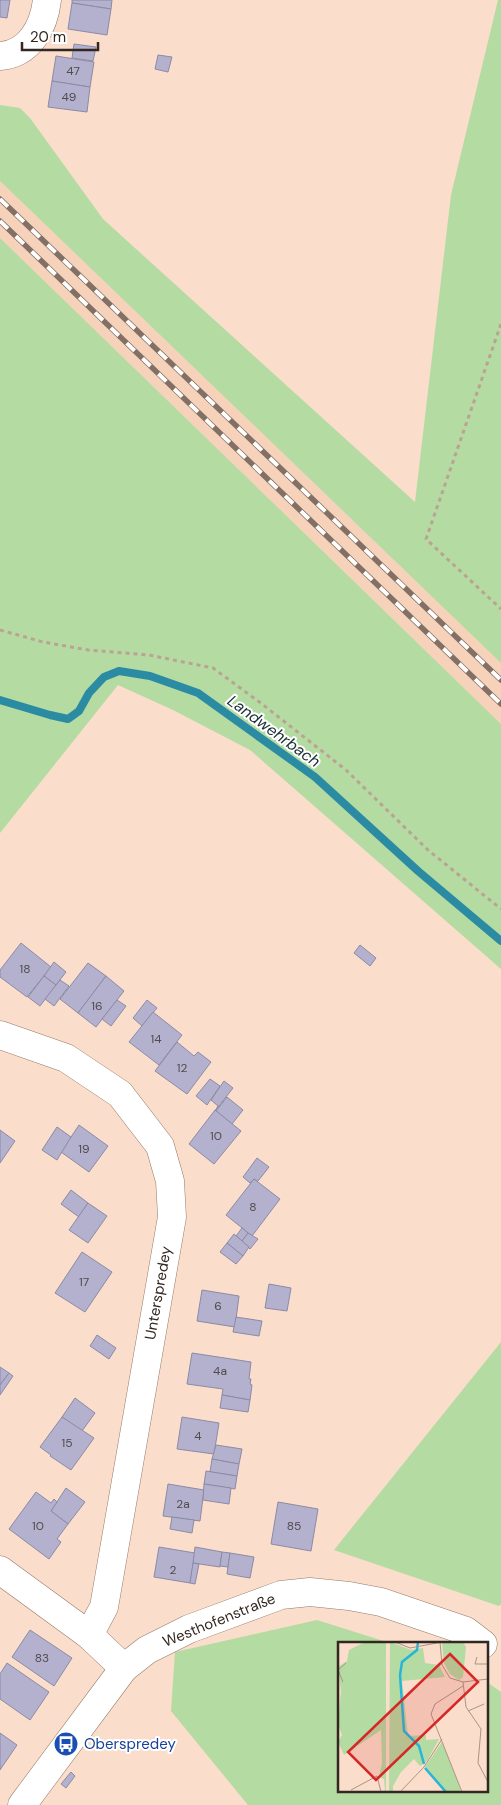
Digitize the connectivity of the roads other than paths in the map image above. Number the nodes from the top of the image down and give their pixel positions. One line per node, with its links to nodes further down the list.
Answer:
1 (48, 0): 2 (street)
2 (0, 56)
3 (0, 1035): 5 (street, Unterspredey)
4 (0, 1570): 5 (street)
5 (89, 1635): 9 (street)
6 (480, 1642): 9 (street, Westhofenstraße)
7 (488, 1648): 8 (street)
8 (501, 1657)
9 (124, 1668): 10 (street, Westhofenstraße)
10 (22, 1805)

